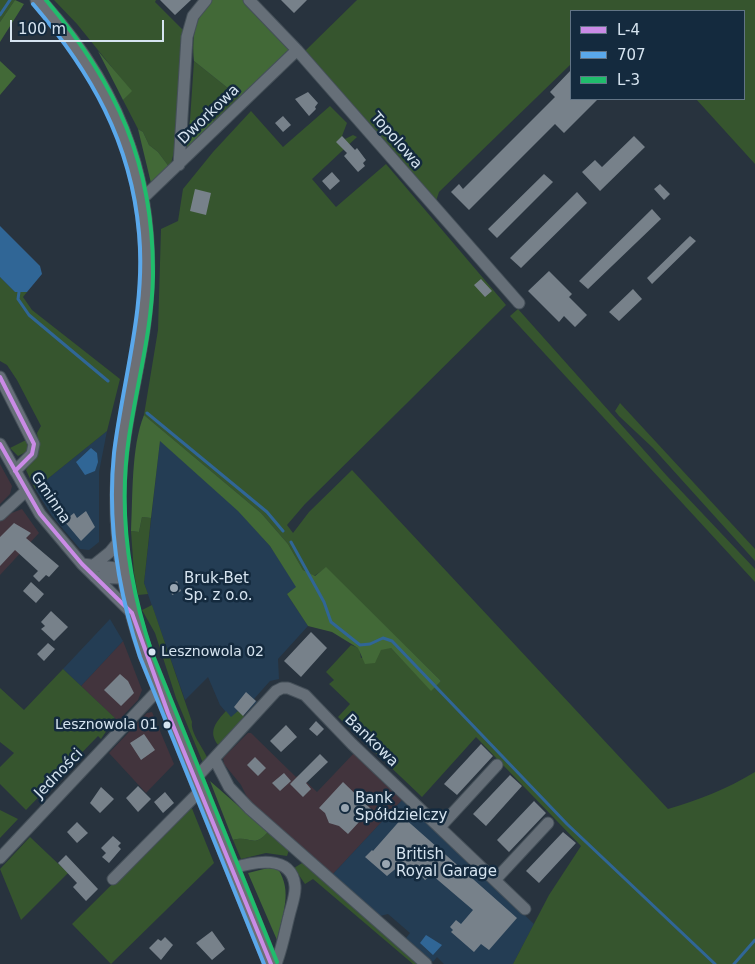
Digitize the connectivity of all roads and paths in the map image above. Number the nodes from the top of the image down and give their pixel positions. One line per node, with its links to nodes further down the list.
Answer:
1 (38, 0): 6 (main road)
2 (206, 0): 5 (street)
3 (250, 0): 4 (street, Topolowa)
4 (297, 50): 5 (street, Dworkowa); 7 (street, Topolowa)
5 (179, 165): 6 (street, Dworkowa)
6 (142, 199): 13 (main road)
7 (519, 303)
8 (0, 377): 10 (street)
9 (0, 444): 10 (street, Gminna)
10 (15, 471): 11 (street, Gminna)
11 (26, 491): 12 (street); 14 (street, Gminna)
12 (0, 515)
13 (119, 541): 14 (street); 15 (main road)
14 (88, 565): 15 (street); 16 (street, Gminna)
15 (124, 574): 16 (street); 17 (main road)
16 (95, 577): 17 (street, Gminna)
17 (132, 613): 18 (main road)
18 (159, 688): 21 (main road); 25 (street, Jedności)
19 (215, 760): 21 (street, Bankowa); 23 (street, Bankowa); 24 (street)
20 (497, 765): 23 (street)
21 (198, 784): 26 (main road); 28 (street, Bankowa)
22 (548, 823): 29 (street)
23 (440, 827): 29 (street, Bankowa)
24 (298, 853): 27 (street); 33 (street)
25 (0, 858)
26 (232, 868): 27 (street); 31 (main road)
27 (286, 868): 32 (street)
28 (113, 880)
29 (495, 880): 30 (street, Bankowa)
30 (525, 909)
31 (270, 964)
32 (276, 964)
33 (426, 964)

